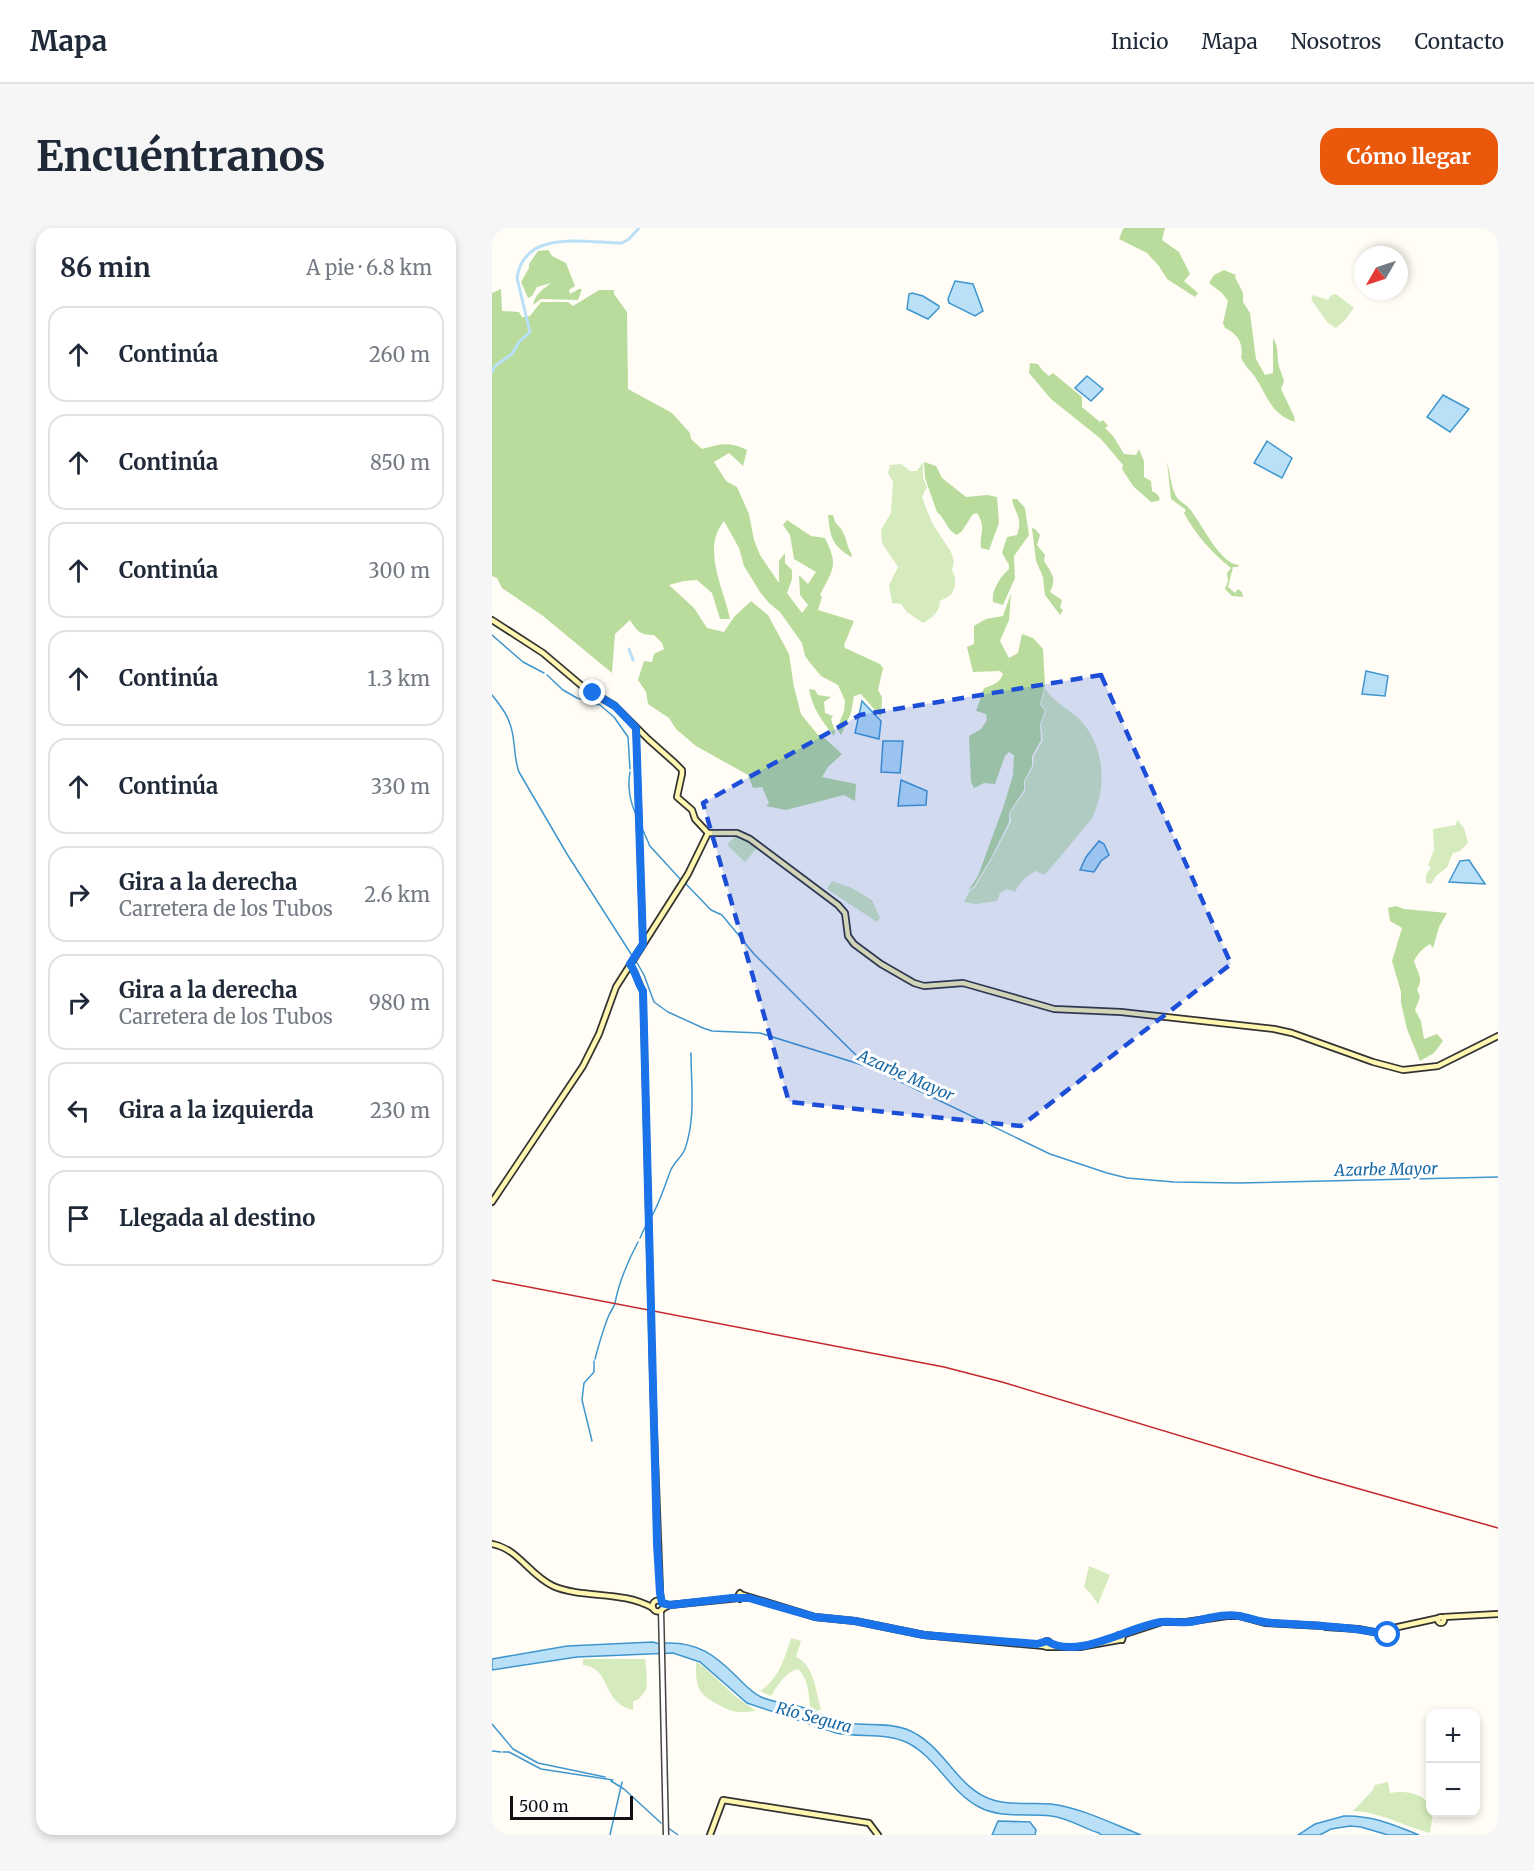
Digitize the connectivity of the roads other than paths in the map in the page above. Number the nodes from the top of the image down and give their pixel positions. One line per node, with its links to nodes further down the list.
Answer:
1 (492, 620): 2 (main road)
2 (636, 728): 3 (main road); 4 (street)
3 (708, 833): 4 (main road); 6 (main road)
4 (643, 944): 5 (main road)
5 (632, 960): 7 (main road); 10 (street)
6 (1498, 1036)
7 (492, 1202)
8 (492, 1544): 9 (main road)
9 (644, 1604): 10 (main road); 11 (main road)
10 (659, 1604): 11 (main road); 12 (main road); 13 (street)
11 (653, 1609): 13 (street)
12 (1498, 1614)
13 (660, 1619): 14 (street)
14 (666, 1835)
15 (710, 1835): 16 (main road)
16 (878, 1835)

